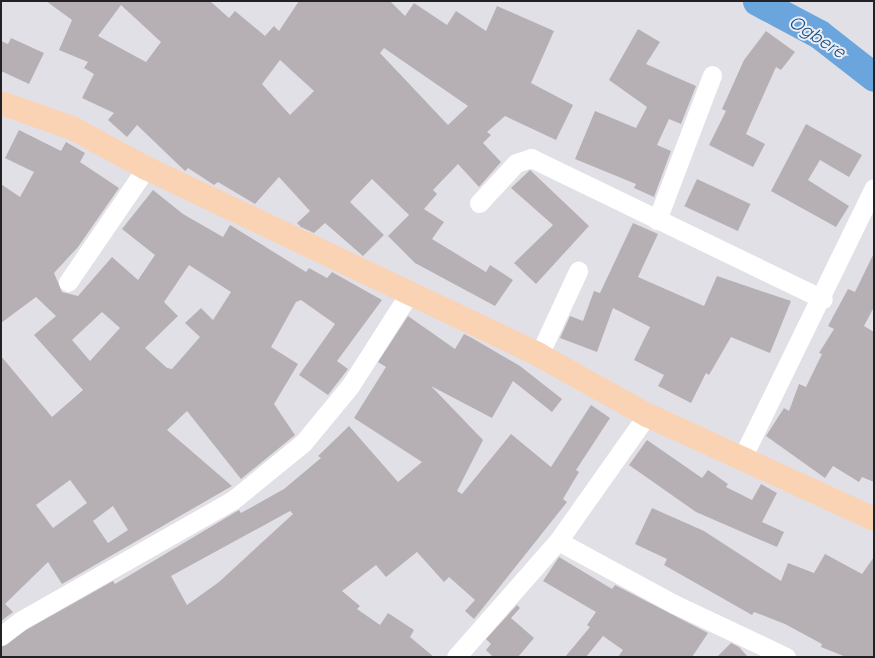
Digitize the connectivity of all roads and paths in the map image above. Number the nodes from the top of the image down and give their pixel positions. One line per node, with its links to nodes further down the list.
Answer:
1 (712, 75): 6 (street)
2 (1, 104): 3 (main road)
3 (146, 168): 8 (street); 9 (main road)
4 (874, 188): 10 (street)
5 (479, 203): 6 (street)
6 (657, 220): 10 (street)
7 (578, 271): 11 (street)
8 (68, 282)
9 (410, 292): 11 (main road); 16 (street)
10 (823, 299): 13 (street)
11 (539, 355): 12 (main road)
12 (647, 415): 13 (main road); 15 (street)
13 (743, 456): 14 (main road)
14 (874, 519)
15 (558, 541): 17 (street); 18 (street)
16 (1, 636)
17 (456, 657)
18 (786, 657)

